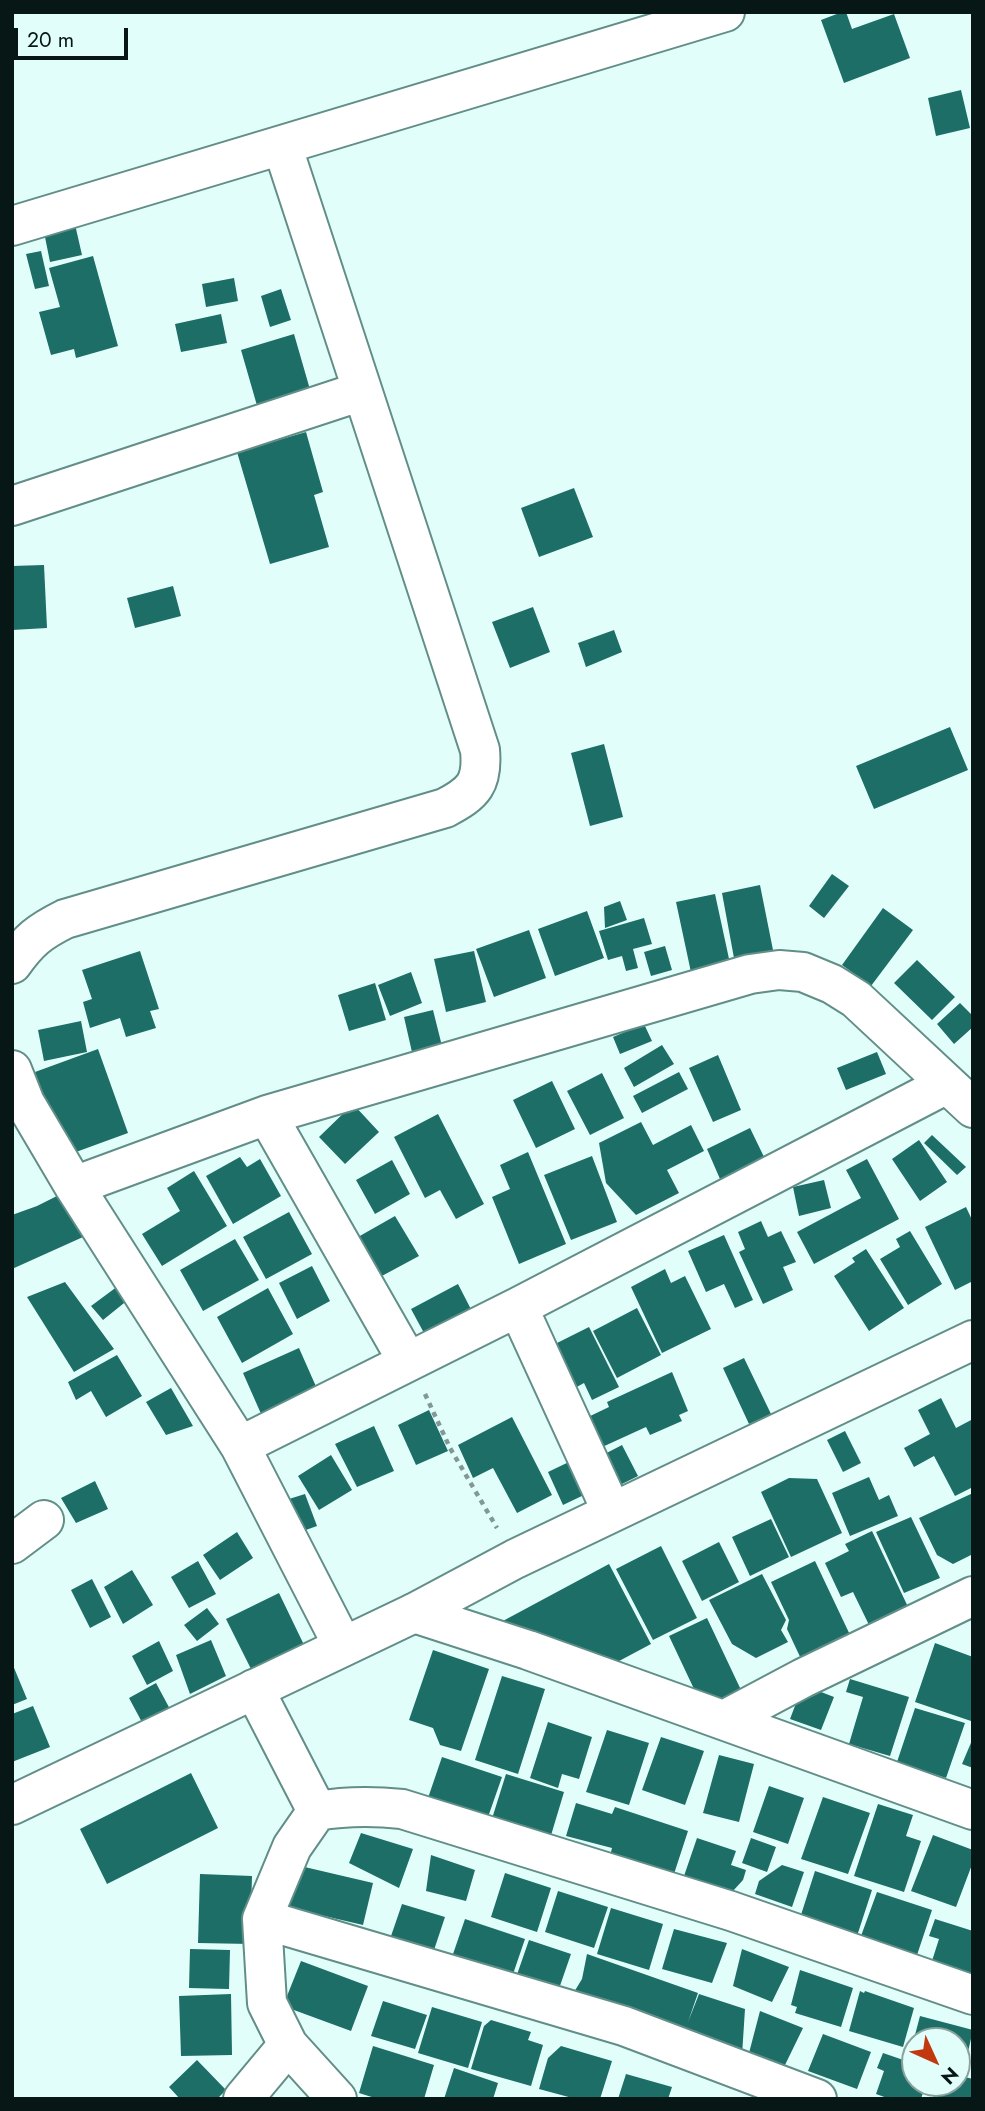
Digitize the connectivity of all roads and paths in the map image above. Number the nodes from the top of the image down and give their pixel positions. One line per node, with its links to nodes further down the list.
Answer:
1 (725, 12): 2 (street)
2 (282, 145): 3 (street); 4 (street)
3 (12, 226)
4 (362, 391): 5 (street); 6 (street)
5 (12, 506)
6 (12, 964)
7 (12, 1070): 10 (street)
8 (960, 1096): 9 (street); 11 (street)
9 (267, 1115): 10 (street); 13 (street)
10 (74, 1186): 14 (street)
11 (518, 1307): 13 (street); 15 (street)
12 (973, 1340): 15 (street)
13 (408, 1362): 14 (street); 18 (path)
14 (240, 1446): 21 (street)
15 (612, 1512): 18 (street)
16 (44, 1520): 17 (street)
17 (12, 1544)
18 (515, 1559): 20 (street)
19 (973, 1596): 23 (street)
20 (414, 1614): 21 (street); 23 (street)
21 (343, 1646): 22 (street)
22 (254, 1689): 24 (street); 26 (street)
23 (724, 1720): 25 (street)
24 (12, 1805)
25 (973, 1810)
26 (317, 1811): 27 (street); 28 (street)
27 (262, 1919): 29 (street); 32 (street)
28 (973, 1995)
29 (288, 2045): 30 (street); 31 (street)
30 (339, 2096)
31 (243, 2099)
32 (817, 2099)

